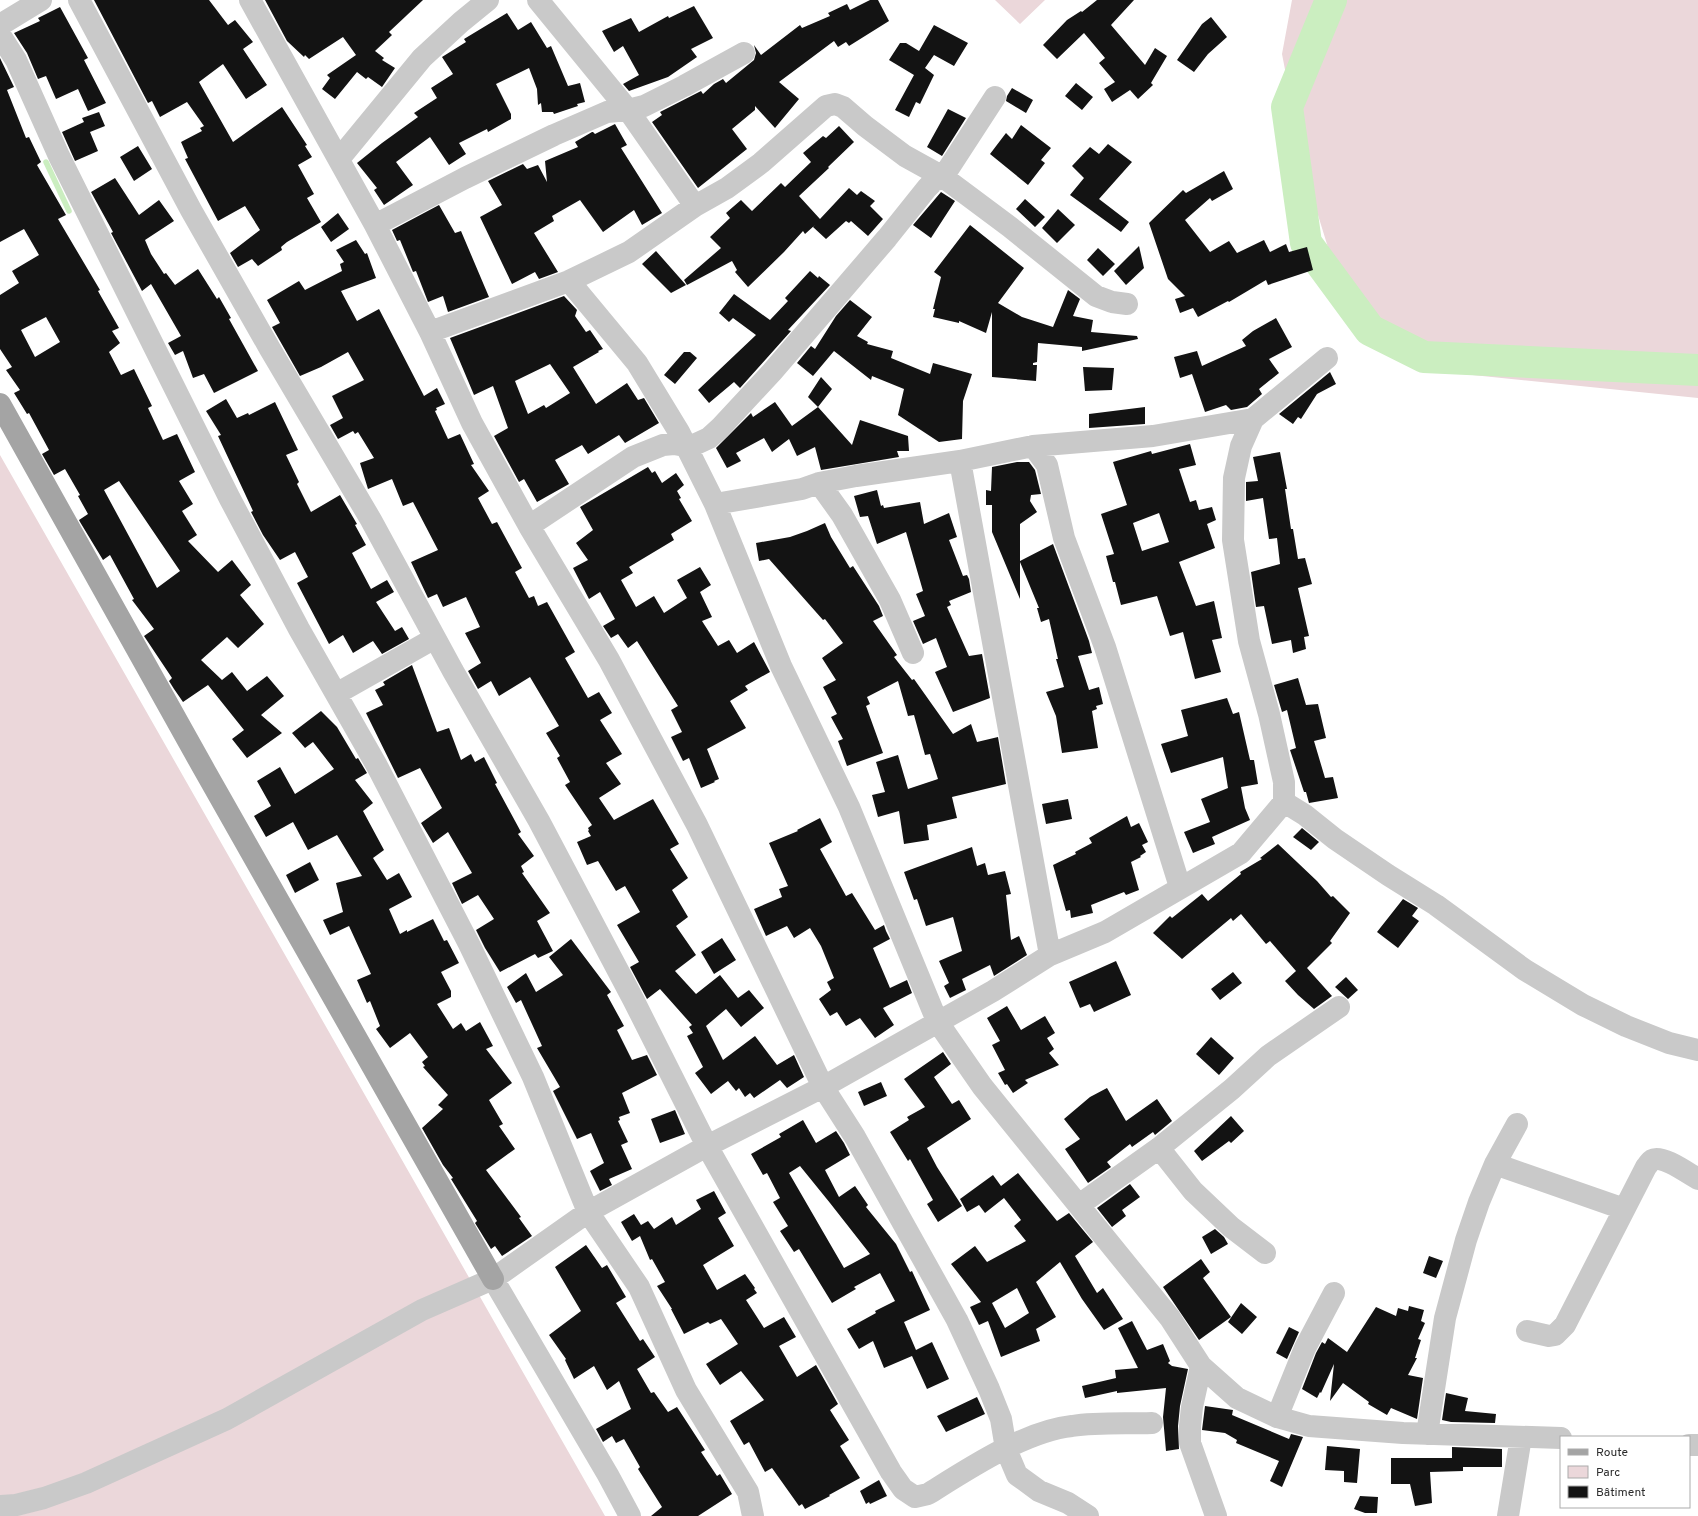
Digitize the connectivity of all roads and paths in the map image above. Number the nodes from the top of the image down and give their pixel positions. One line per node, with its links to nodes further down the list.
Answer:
1 (41, 0): 6 (street)
2 (79, 0): 27 (street)
3 (250, 0): 11 (street)
4 (488, 0): 11 (street)
5 (538, 0): 10 (street)
6 (0, 24)
7 (0, 36): 29 (street)
8 (744, 52): 10 (street)
9 (995, 97): 12 (street)
10 (628, 110): 13 (street); 14 (street)
11 (339, 159): 14 (street)
12 (943, 177): 13 (street); 16 (street); 21 (street)
13 (695, 206): 15 (street)
14 (375, 225): 17 (street)
15 (569, 281): 17 (street); 21 (street)
16 (1127, 304)
17 (430, 332): 26 (street)
18 (1327, 358): 20 (street)
19 (0, 404): 46 (main road)
20 (1253, 419): 22 (street); 30 (street)
21 (685, 446): 25 (street); 26 (street)
22 (1033, 446): 23 (street); 31 (street)
23 (960, 461): 24 (street); 32 (street)
24 (819, 483): 25 (street); 28 (street)
25 (714, 504): 34 (street)
26 (529, 526): 36 (street)
27 (435, 638): 29 (street); 38 (street)
28 (913, 653)
29 (336, 694): 44 (street)
30 (1284, 802): 31 (street); 35 (street)
31 (1180, 887): 32 (street)
32 (1050, 955): 34 (street)
33 (1339, 1007): 39 (street)
34 (937, 1022): 36 (street); 42 (street)
35 (1698, 1050)
36 (823, 1087): 38 (street); 55 (street)
37 (1516, 1124): 40 (street)
38 (706, 1146): 44 (street); 55 (street)
39 (1159, 1148): 42 (street); 45 (street)
40 (1495, 1164): 43 (street); 52 (street)
41 (1698, 1179): 43 (street)
42 (1079, 1205): 49 (street)
43 (1624, 1209): 48 (street)
44 (588, 1212): 46 (street); 58 (street)
45 (1265, 1253)
46 (493, 1279): 56 (street); 57 (street)
47 (1334, 1293): 50 (street)
48 (1527, 1331)
49 (1201, 1366): 50 (street); 60 (street)
50 (1277, 1417): 52 (street)
51 (1152, 1424): 55 (street)
52 (1427, 1434): 53 (street)
53 (1521, 1437): 54 (street); 61 (street)
54 (1560, 1438)
55 (1006, 1449): 59 (street)
56 (0, 1506)
57 (630, 1516)
58 (753, 1516)
59 (1088, 1516)
60 (1216, 1516)
61 (1508, 1516)

